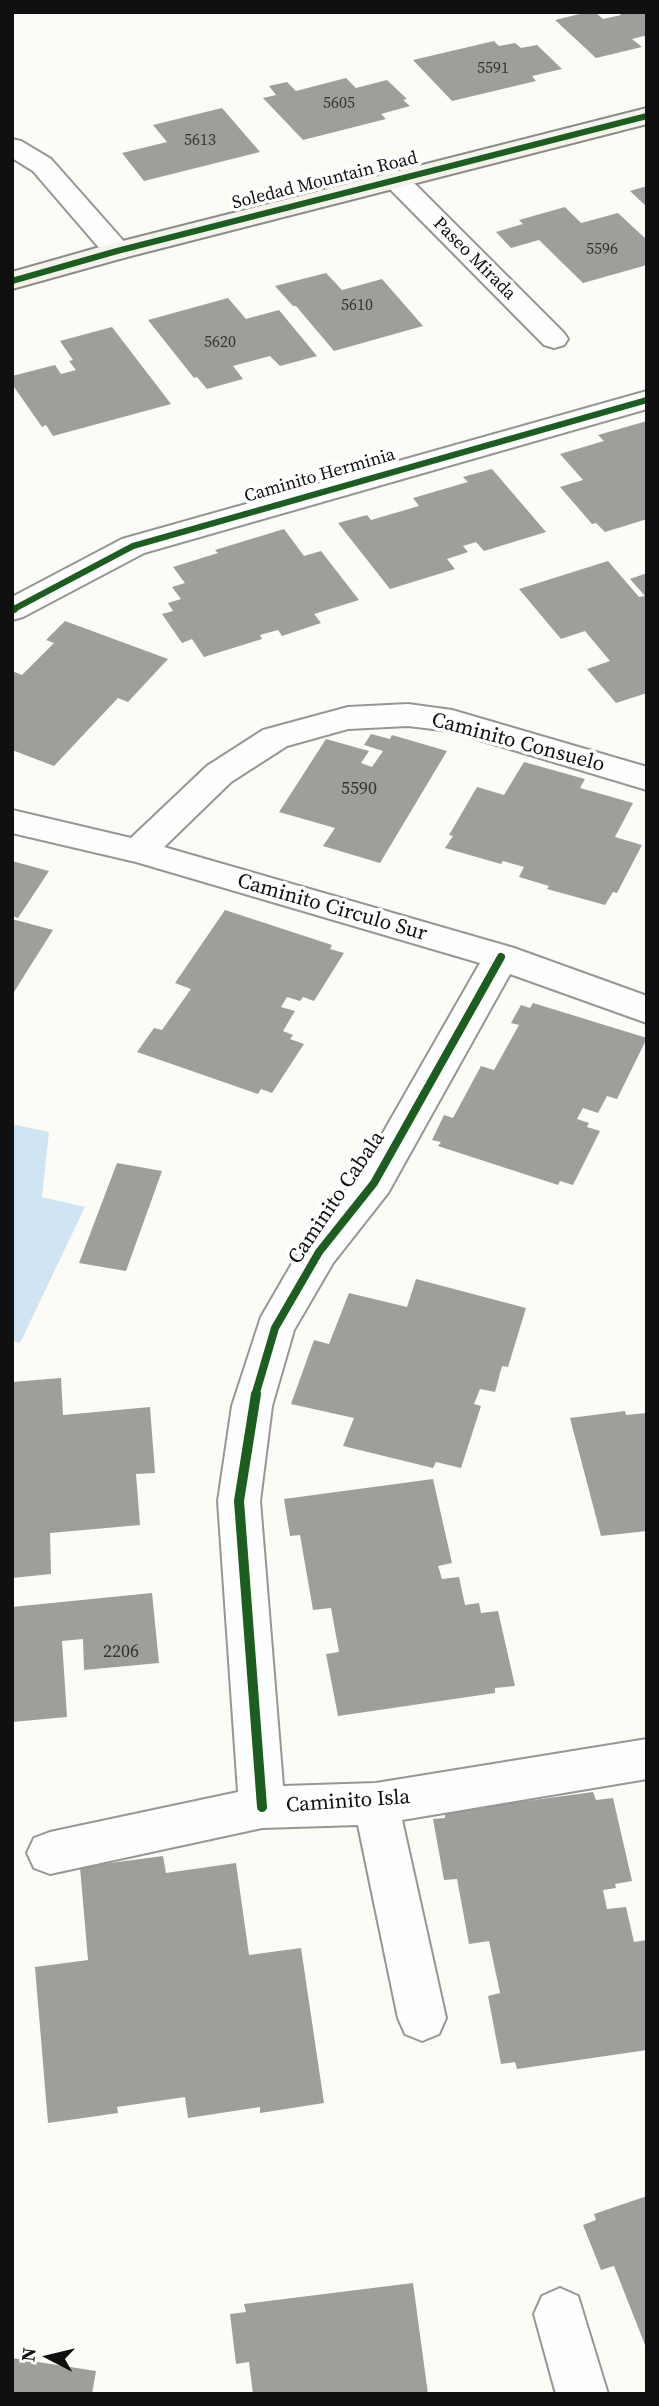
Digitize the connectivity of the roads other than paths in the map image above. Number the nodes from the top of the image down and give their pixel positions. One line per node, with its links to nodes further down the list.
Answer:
1 (647, 116): 3 (main road, Soledad Mountain Road)
2 (12, 147): 4 (street)
3 (395, 180): 4 (main road, Soledad Mountain Road); 6 (street, Paseo Mirada)
4 (117, 251): 5 (main road, Soledad Mountain Road)
5 (12, 281)
6 (554, 339)
7 (647, 400): 8 (street, Caminito Herminia)
8 (12, 610)
9 (647, 779): 11 (street, Caminito Consuelo)
10 (12, 821): 11 (street, Caminito Circulo Sur)
11 (138, 850): 12 (street, Caminito Circulo Sur)
12 (501, 957): 13 (street, Caminito Circulo Sur); 16 (street, Caminito Cabala)
13 (647, 1010)
14 (647, 1759): 15 (street, Caminito Isla)
15 (376, 1804): 16 (street, Caminito Isla); 18 (street)
16 (262, 1807): 17 (street, Caminito Isla)
17 (50, 1853)
18 (422, 2018)
19 (560, 2314): 20 (street)
20 (582, 2394)

